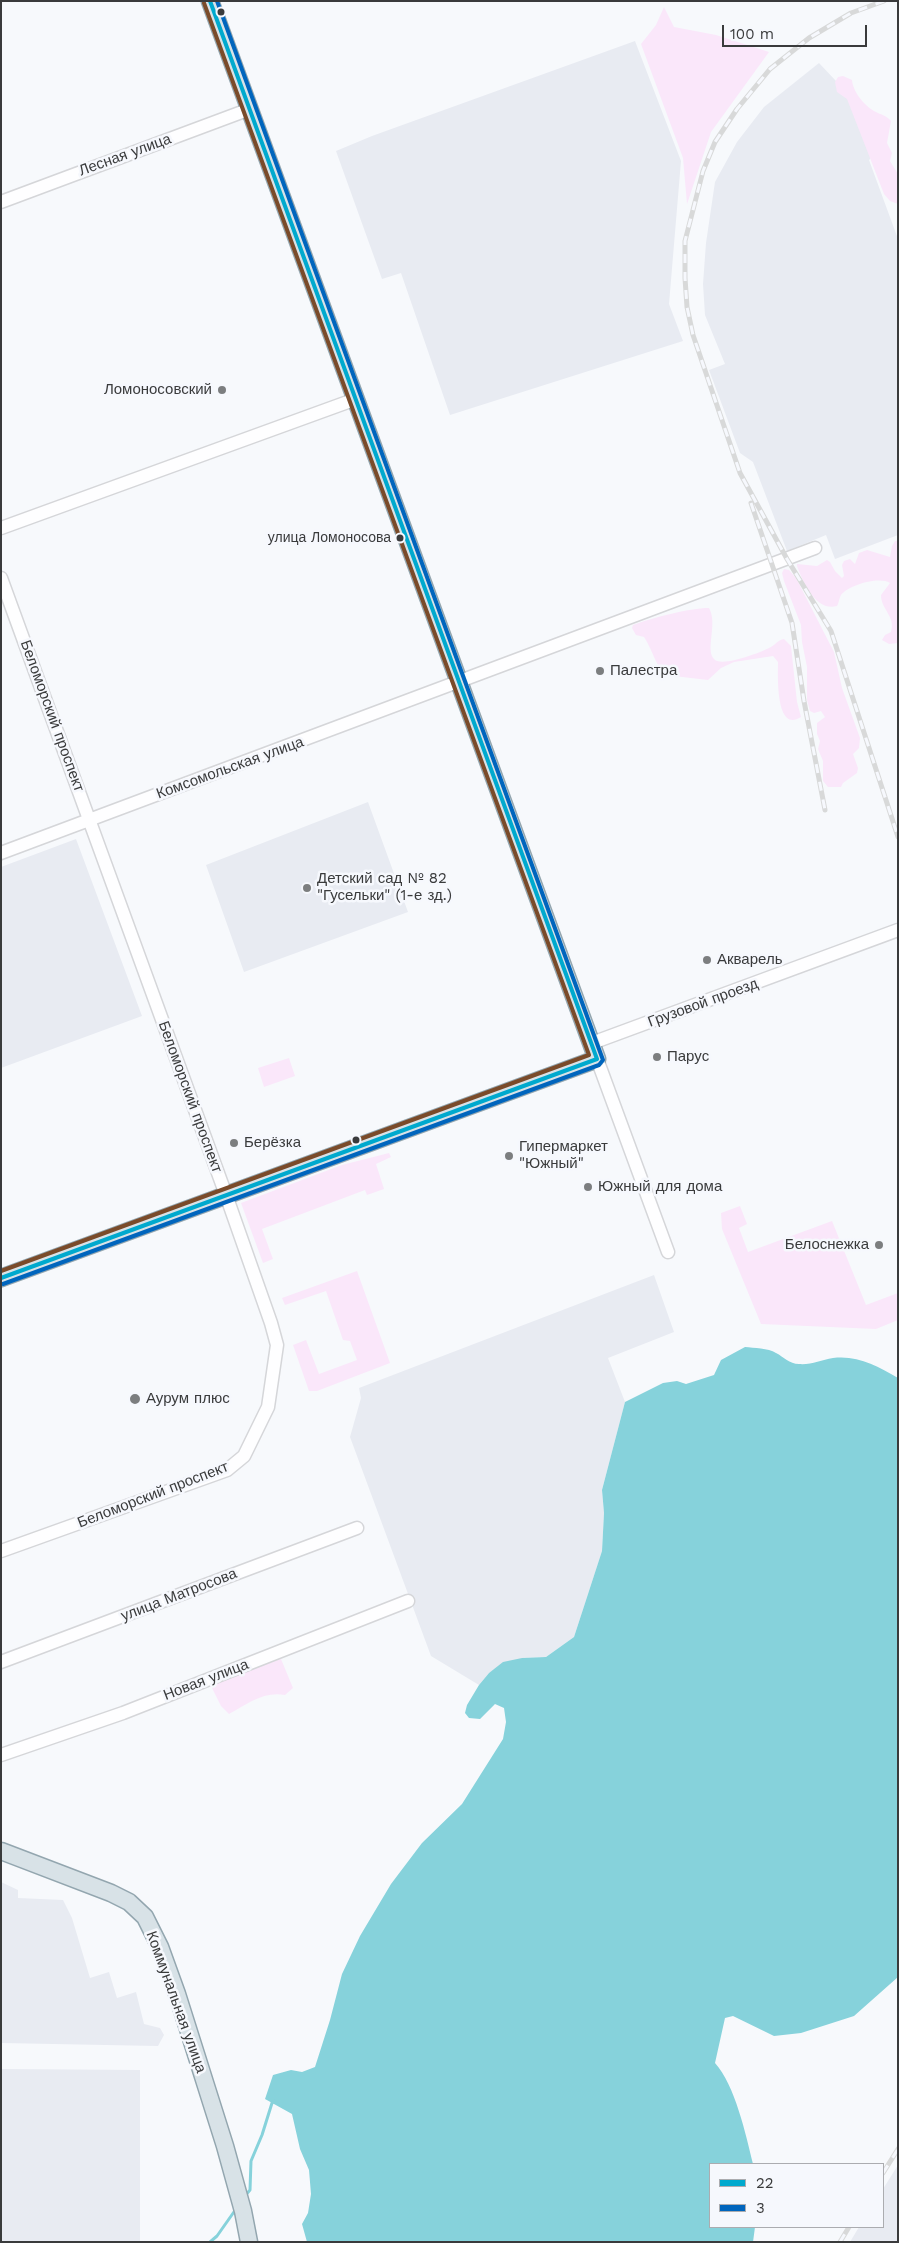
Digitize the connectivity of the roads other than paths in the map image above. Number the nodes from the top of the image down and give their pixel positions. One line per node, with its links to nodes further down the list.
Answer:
1 (210, 1): 2 (main road)
2 (250, 110): 3 (street, Лесная улица); 4 (main road)
3 (1, 202)
4 (356, 399): 5 (street); 8 (main road)
5 (1, 528)
6 (815, 548): 8 (street, Комсомольская улица)
7 (1, 578): 9 (street, Беломорский проспект)
8 (459, 682): 9 (street, Комсомольская улица); 12 (main road)
9 (90, 821): 10 (street, Комсомольская улица); 14 (street, Беломорский проспект)
10 (1, 853)
11 (898, 930): 12 (street, Грузовой проезд)
12 (592, 1043): 13 (main road)
13 (597, 1059): 14 (main road); 15 (street)
14 (226, 1195): 16 (main road); 18 (street, Беломорский проспект)
15 (668, 1252)
16 (1, 1278)
17 (357, 1528): 20 (street, улица Матросова)
18 (1, 1551)
19 (408, 1601): 21 (street, Новая улица)
20 (1, 1662)
21 (1, 1756)
22 (1, 1851): 23 (main road, Коммунальная улица)
23 (249, 2242)

